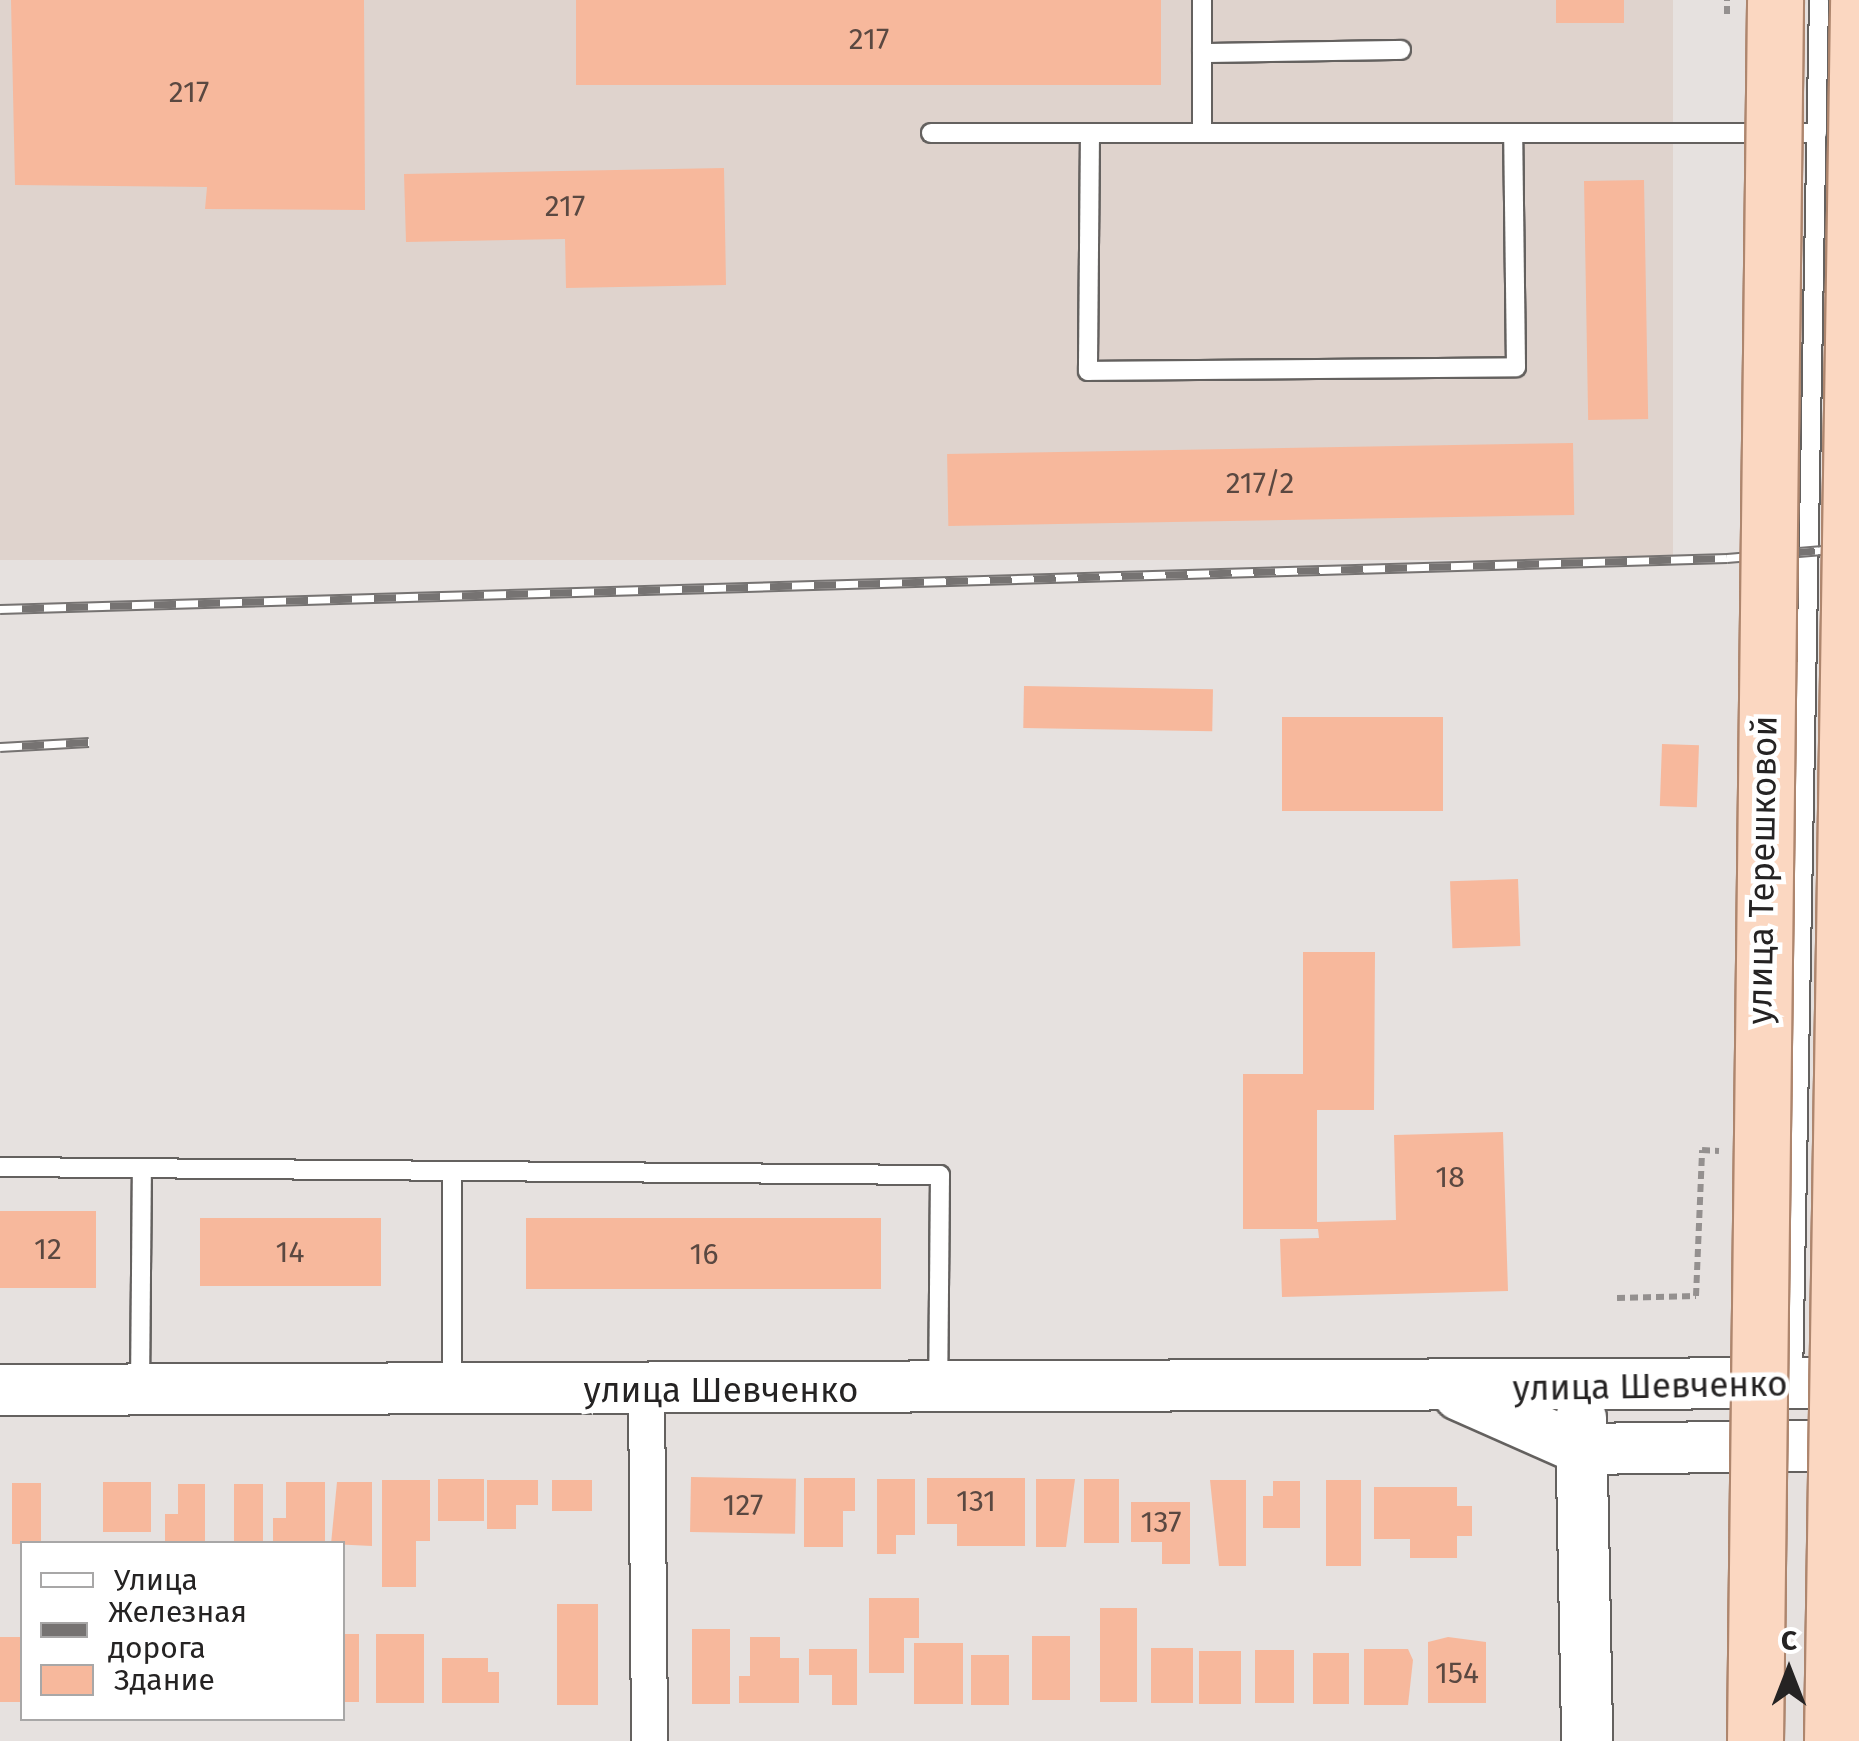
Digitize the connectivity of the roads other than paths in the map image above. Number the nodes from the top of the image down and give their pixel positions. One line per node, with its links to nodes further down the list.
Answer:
1 (1202, 0): 6 (lane)
2 (1774, 0): 30 (main road, улица Терешковой, bridge)
3 (1819, 0): 11 (lane)
4 (1858, 0): 31 (main road, bridge)
5 (1401, 50): 6 (lane)
6 (1202, 53): 9 (lane)
7 (931, 132): 8 (lane)
8 (1090, 132): 9 (lane); 10 (lane)
9 (1202, 132): 10 (lane)
10 (1513, 132): 11 (lane)
11 (1817, 133): 12 (lane)
12 (1804, 854): 13 (lane); 18 (lane)
13 (1859, 855)
14 (0, 1167): 15 (lane)
15 (142, 1168): 16 (lane); 22 (lane)
16 (452, 1171): 23 (lane); 25 (lane)
17 (1859, 1383): 18 (main road, улица Шевченко)
18 (1793, 1385): 20 (main road, улица Шевченко)
19 (1441, 1387): 20 (main road, улица Шевченко); 25 (main road, улица Шевченко); 27 (main road, улица Шевченко)
20 (1580, 1388): 27 (main road)
21 (0, 1390): 22 (main road, улица Шевченко)
22 (140, 1390): 23 (main road, улица Шевченко)
23 (452, 1390): 24 (main road, улица Шевченко)
24 (646, 1390): 25 (main road, улица Шевченко); 28 (street)
25 (938, 1390)
26 (1859, 1445): 27 (main road, улица Шевченко)
27 (1581, 1449): 29 (main road)
28 (649, 1741)
29 (1588, 1741)
30 (1756, 1741)
31 (1832, 1741)

